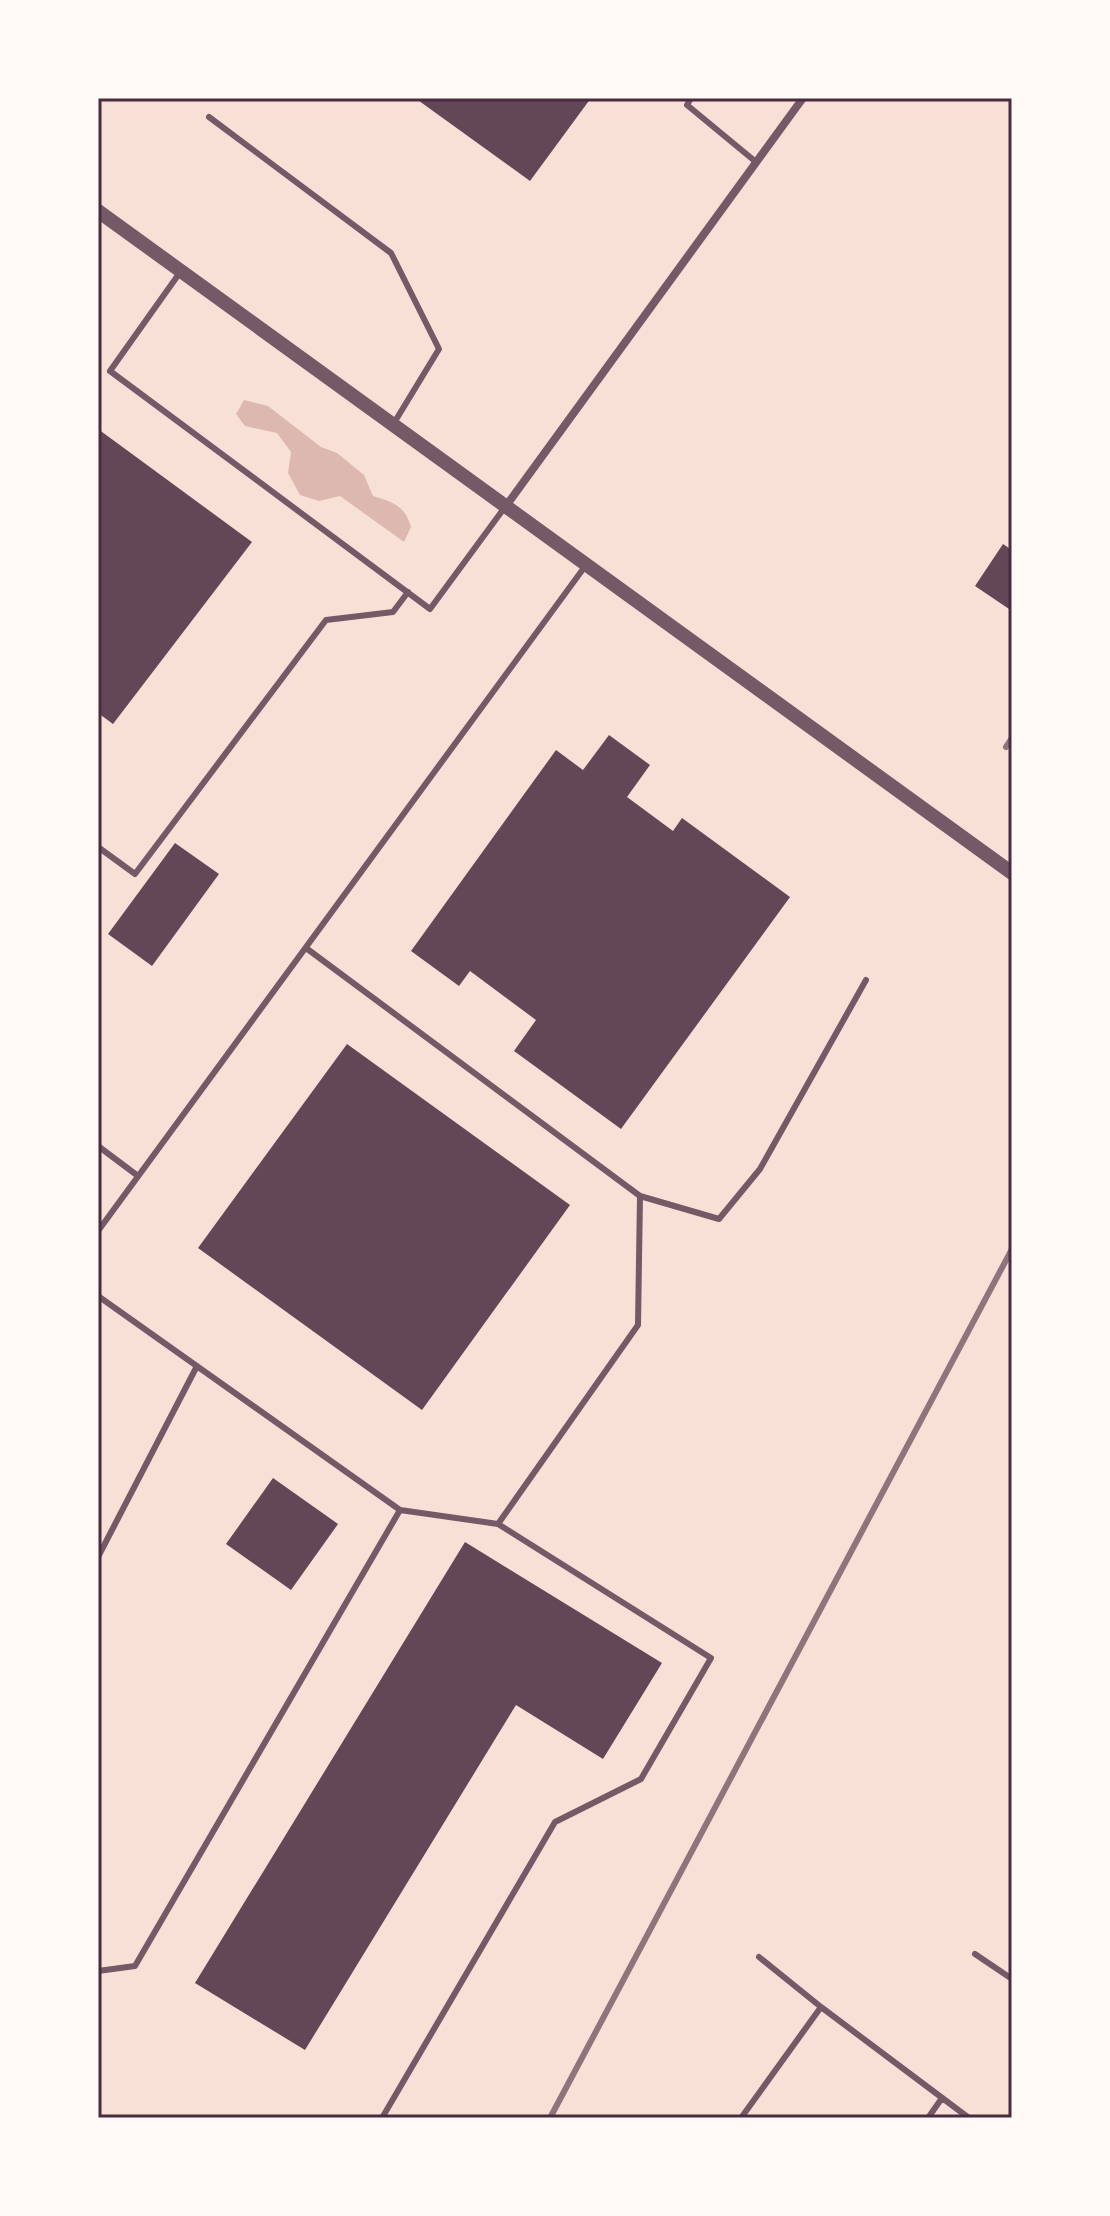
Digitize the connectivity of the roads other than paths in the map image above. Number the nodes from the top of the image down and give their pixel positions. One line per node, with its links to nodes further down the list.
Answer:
1 (691, 98): 4 (lane)
2 (803, 98): 4 (street)
3 (209, 117): 7 (lane)
4 (756, 162): 8 (street)
5 (98, 211): 6 (street)
6 (181, 271): 7 (street); 10 (lane)
7 (393, 424): 8 (street)
8 (506, 506): 9 (street); 10 (lane)
9 (586, 565): 12 (street); 13 (lane)
10 (408, 592): 11 (lane)
11 (98, 847)
12 (1012, 873)
13 (306, 948): 16 (lane); 17 (lane)
14 (866, 980): 17 (lane)
15 (98, 1146): 16 (lane)
16 (138, 1176): 18 (lane)
17 (640, 1196): 22 (lane)
18 (98, 1231)
19 (98, 1296): 20 (lane)
20 (197, 1366): 21 (lane); 23 (lane)
21 (400, 1510): 22 (lane); 26 (lane)
22 (498, 1524): 30 (lane)
23 (98, 1557)
24 (975, 1954): 27 (lane)
25 (759, 1957): 28 (lane)
26 (98, 1971)
27 (1012, 1979)
28 (821, 2007): 29 (lane); 31 (lane)
29 (942, 2098): 32 (lane); 33 (lane)
30 (382, 2118)
31 (741, 2118)
32 (928, 2118)
33 (969, 2118)

